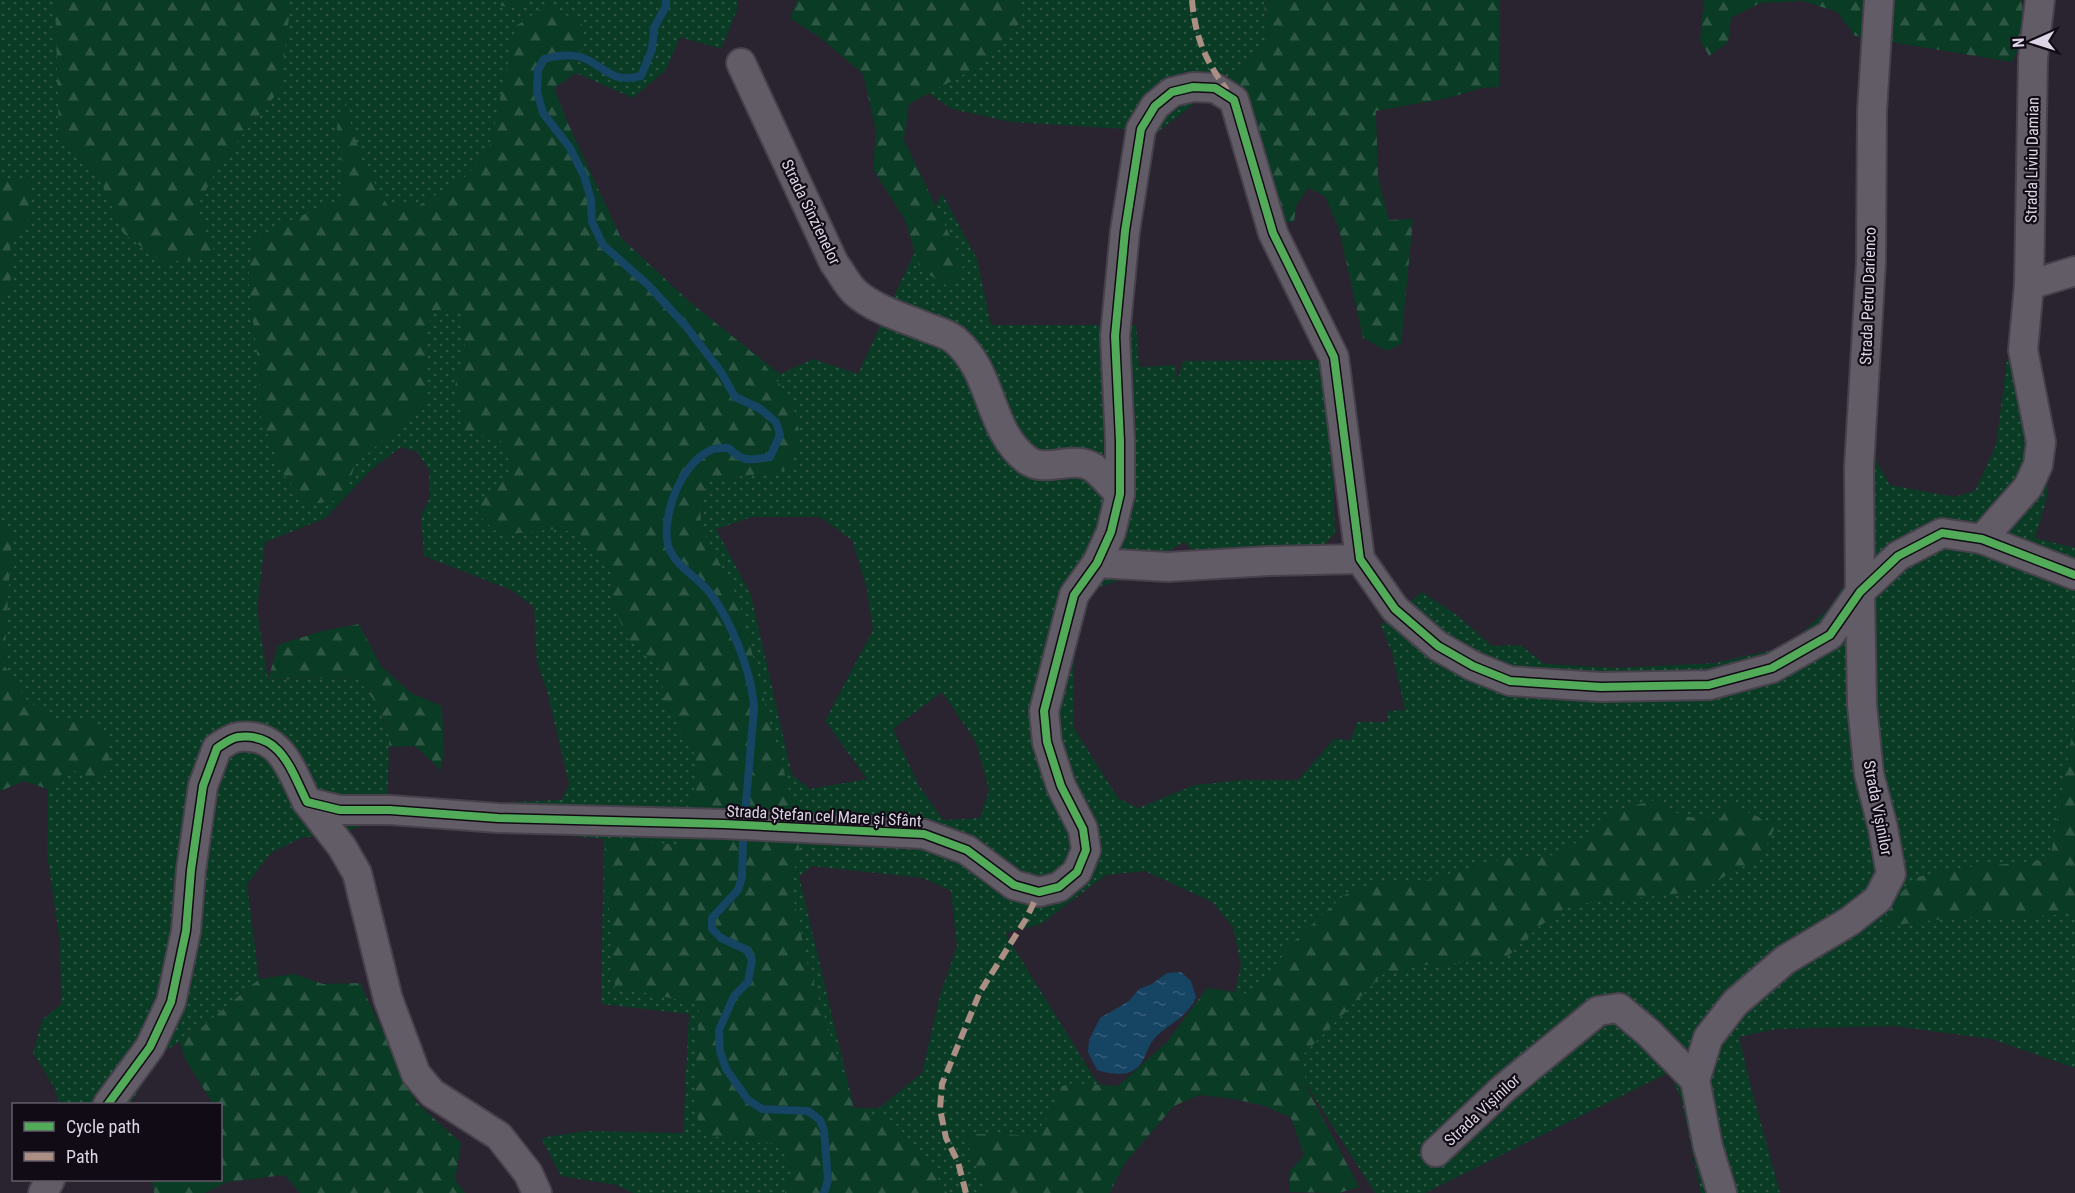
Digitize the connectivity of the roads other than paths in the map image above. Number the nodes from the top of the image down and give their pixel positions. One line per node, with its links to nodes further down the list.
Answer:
1 (1879, 0): 11 (street, Strada Petru Darienco)
2 (2040, 0): 5 (street, Strada Liviu Damian)
3 (741, 63): 6 (street, Strada Sînzîenelor)
4 (2075, 272): 5 (street)
5 (2029, 285): 7 (street, Strada Liviu Damian)
6 (1120, 494): 8 (street, Strada Ștefan cel Mare și Sfânt); 9 (street, Strada Ștefan cel Mare și Sfânt)
7 (1982, 539): 10 (street, Strada Ștefan cel Mare și Sfânt); 11 (street, Strada Ștefan cel Mare și Sfânt)
8 (1360, 559): 9 (street); 11 (street, Strada Ștefan cel Mare și Sfânt)
9 (1097, 563): 12 (street, Strada Ștefan cel Mare și Sfânt)
10 (2075, 575)
11 (1860, 592): 13 (street, Strada Vișinilor)
12 (307, 802): 14 (street); 16 (street)
13 (1695, 1080): 15 (street, Strada Vișinilor); 17 (street, Strada Vișinilor)
14 (109, 1103)
15 (1436, 1152)
16 (537, 1193)
17 (1722, 1193)

